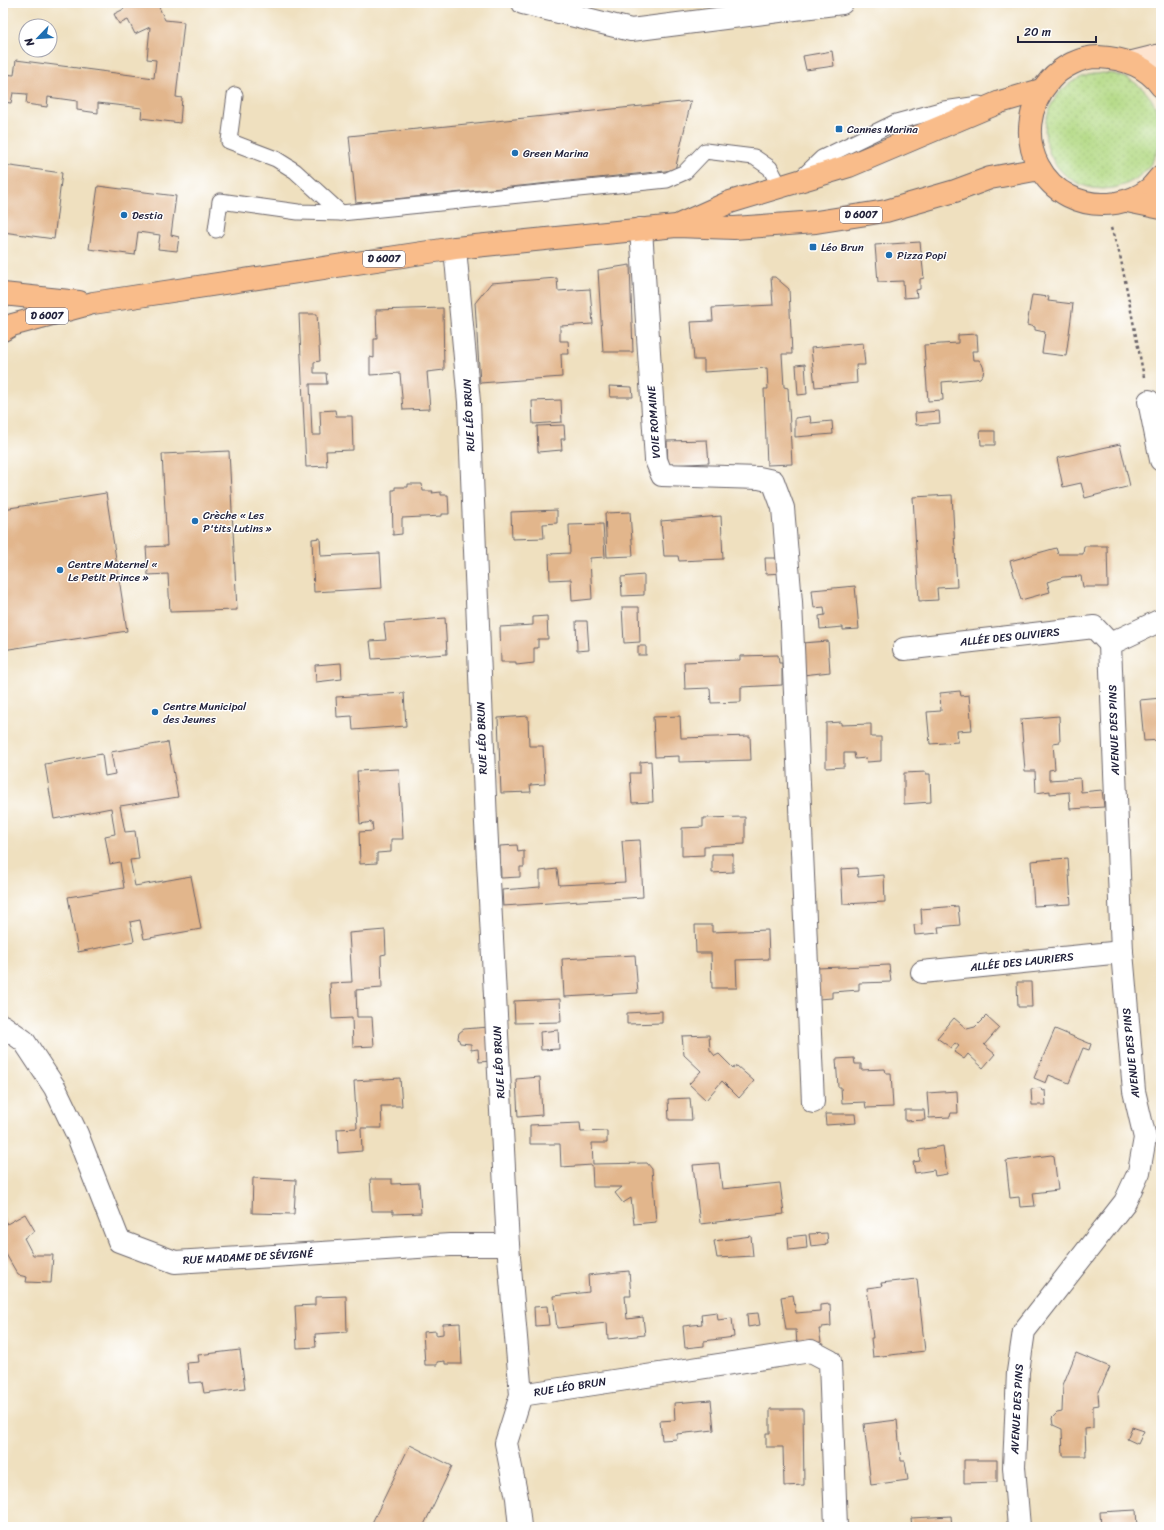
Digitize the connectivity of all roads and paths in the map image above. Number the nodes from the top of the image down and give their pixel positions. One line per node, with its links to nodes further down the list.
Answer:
1 (523, 3): 2 (street)
2 (842, 3)
3 (1161, 55): 4 (main road)
4 (1133, 62): 5 (main road); 6 (main road)
5 (1161, 86)
6 (1041, 90): 8 (main road); 10 (main road, D 6007)
7 (235, 95): 14 (lane)
8 (1040, 170): 12 (main road); 15 (main road, D 6007)
9 (1161, 176): 11 (main road)
10 (788, 185): 14 (lane); 15 (main road, D 6007)
11 (1127, 201): 12 (main road); 13 (main road)
12 (1103, 205): 22 (path)
13 (1161, 208)
14 (341, 213): 17 (lane)
15 (676, 226): 16 (main road, D 6007)
16 (641, 229): 18 (main road, D 6007); 30 (street, VOIE ROMAINE)
17 (216, 230)
18 (454, 248): 20 (main road, D 6007); 32 (street, RUE LÉO BRUN)
19 (3, 294): 20 (main road, D 6007)
20 (93, 303): 21 (main road, D 6007)
21 (3, 330)
22 (1148, 401): 23 (street)
23 (1161, 460)
24 (1161, 620): 25 (street)
25 (1110, 644): 26 (street, ALLÉE DES OLIVIERS); 27 (street, AVENUE DES PINS)
26 (904, 649)
27 (1122, 952): 28 (street, ALLÉE DES LAURIERS); 31 (street, AVENUE DES PINS)
28 (922, 972)
29 (3, 1026): 32 (street, RUE MADAME DE SÉVIGNÉ)
30 (812, 1102)
31 (1153, 1141): 36 (street, AVENUE DES PINS)
32 (508, 1245): 33 (street, RUE LÉO BRUN)
33 (521, 1395): 34 (street); 35 (street, RUE LÉO BRUN)
34 (520, 1527)
35 (836, 1527)
36 (1019, 1527)

